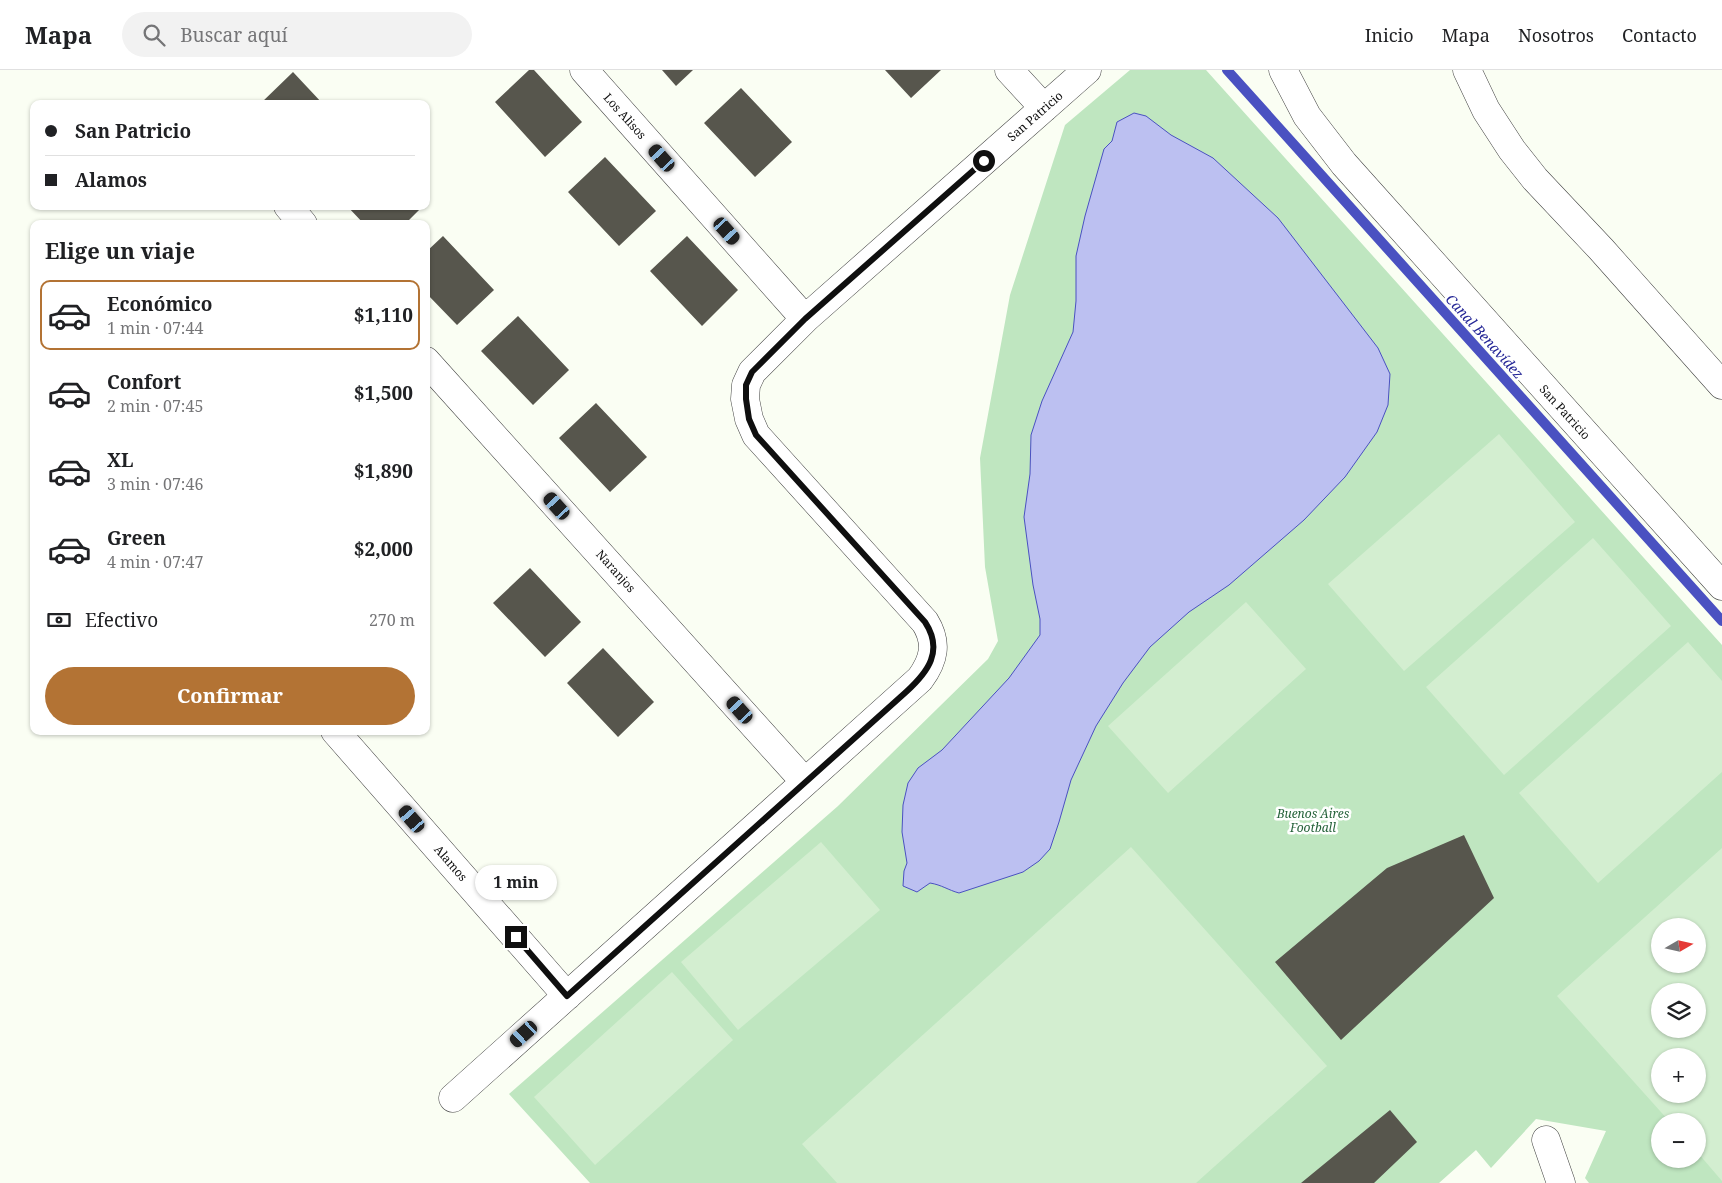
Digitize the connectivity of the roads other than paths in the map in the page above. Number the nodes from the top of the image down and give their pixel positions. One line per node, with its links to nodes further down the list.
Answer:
1 (584, 70): 9 (street, Los Alisos)
2 (1009, 70): 6 (street)
3 (1087, 70): 6 (street, San Patricio)
4 (1283, 70): 12 (street, San Patricio)
5 (1467, 70): 11 (street)
6 (1044, 108): 9 (street, San Patricio)
7 (291, 210): 8 (street)
8 (300, 220)
9 (805, 319): 14 (street, San Patricio)
10 (430, 365): 14 (street, Naranjos)
11 (1722, 386)
12 (1722, 586)
13 (339, 735): 15 (street, Alamos)
14 (805, 782): 15 (street, San Patricio)
15 (567, 996): 16 (street, San Patricio)
16 (453, 1098)
17 (1546, 1140): 18 (street)
18 (1561, 1183)

